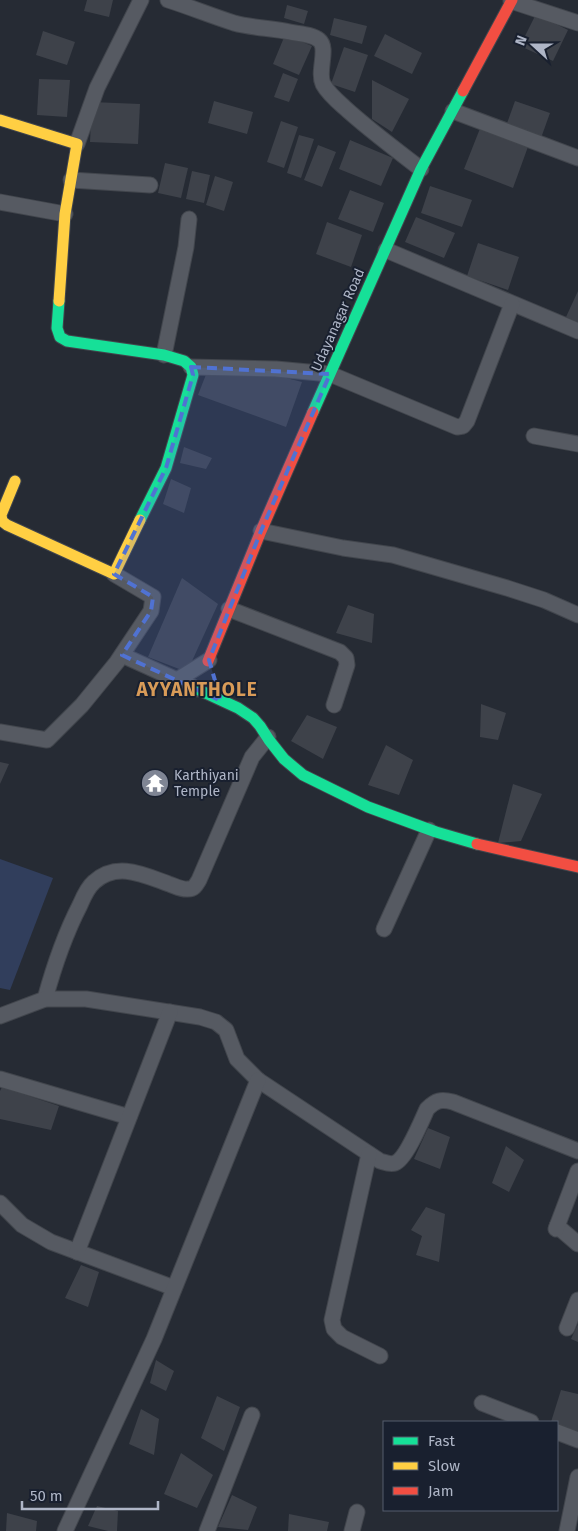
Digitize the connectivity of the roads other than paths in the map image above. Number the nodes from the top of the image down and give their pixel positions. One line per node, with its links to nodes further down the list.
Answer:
1 (141, 0): 7 (street)
2 (168, 0): 9 (street)
3 (512, 1): 4 (street); 5 (street, Udayanagar Road)
4 (578, 23)
5 (453, 111): 8 (street); 9 (street, Udayanagar Road)
6 (0, 120): 7 (street)
7 (77, 144): 10 (street)
8 (578, 158)
9 (421, 169): 15 (street, Udayanagar Road)
10 (71, 180): 11 (street); 13 (street)
11 (150, 186)
12 (0, 202): 13 (street)
13 (65, 214): 18 (street)
14 (189, 219): 18 (street)
15 (386, 250): 16 (street); 20 (street, Udayanagar Road)
16 (512, 304): 17 (street); 20 (street)
17 (578, 331)
18 (164, 355): 19 (street)
19 (191, 367): 20 (street); 25 (street)
20 (330, 374): 24 (street, Udayanagar Road)
21 (534, 436): 22 (street)
22 (578, 444)
23 (15, 481): 25 (street)
24 (261, 531): 26 (street, Udayanagar Road); 27 (street)
25 (114, 574): 28 (street)
26 (229, 609): 29 (street, Udayanagar Road); 34 (street)
27 (578, 615)
28 (122, 655): 30 (street); 35 (street)
29 (209, 663): 30 (street)
30 (177, 680): 32 (street)
31 (216, 684): 33 (street)
32 (197, 689): 33 (street)
33 (221, 701): 36 (street)
34 (334, 705)
35 (0, 732)
36 (268, 737): 37 (street); 40 (street)
37 (429, 830): 38 (street); 39 (street)
38 (578, 867)
39 (384, 929)
40 (45, 999): 41 (street); 42 (street)
41 (170, 1012): 44 (street); 45 (street)
42 (0, 1016)
43 (0, 1079): 45 (street)
44 (258, 1080): 47 (street); 52 (street)
45 (129, 1117): 51 (street)
46 (578, 1151): 47 (street)
47 (369, 1154): 55 (street)
48 (578, 1171): 50 (street)
49 (0, 1203): 51 (street)
50 (578, 1244)
51 (77, 1252): 52 (street)
52 (174, 1288): 63 (street)
53 (578, 1300): 54 (street)
54 (567, 1328)
55 (380, 1356)
56 (482, 1403): 58 (street)
57 (252, 1415): 64 (street)
58 (528, 1421)
59 (558, 1432): 60 (street)
60 (578, 1440)
61 (578, 1477): 66 (street)
62 (357, 1512): 65 (street)
63 (65, 1531)
64 (207, 1531)
65 (352, 1531)
66 (567, 1531)

